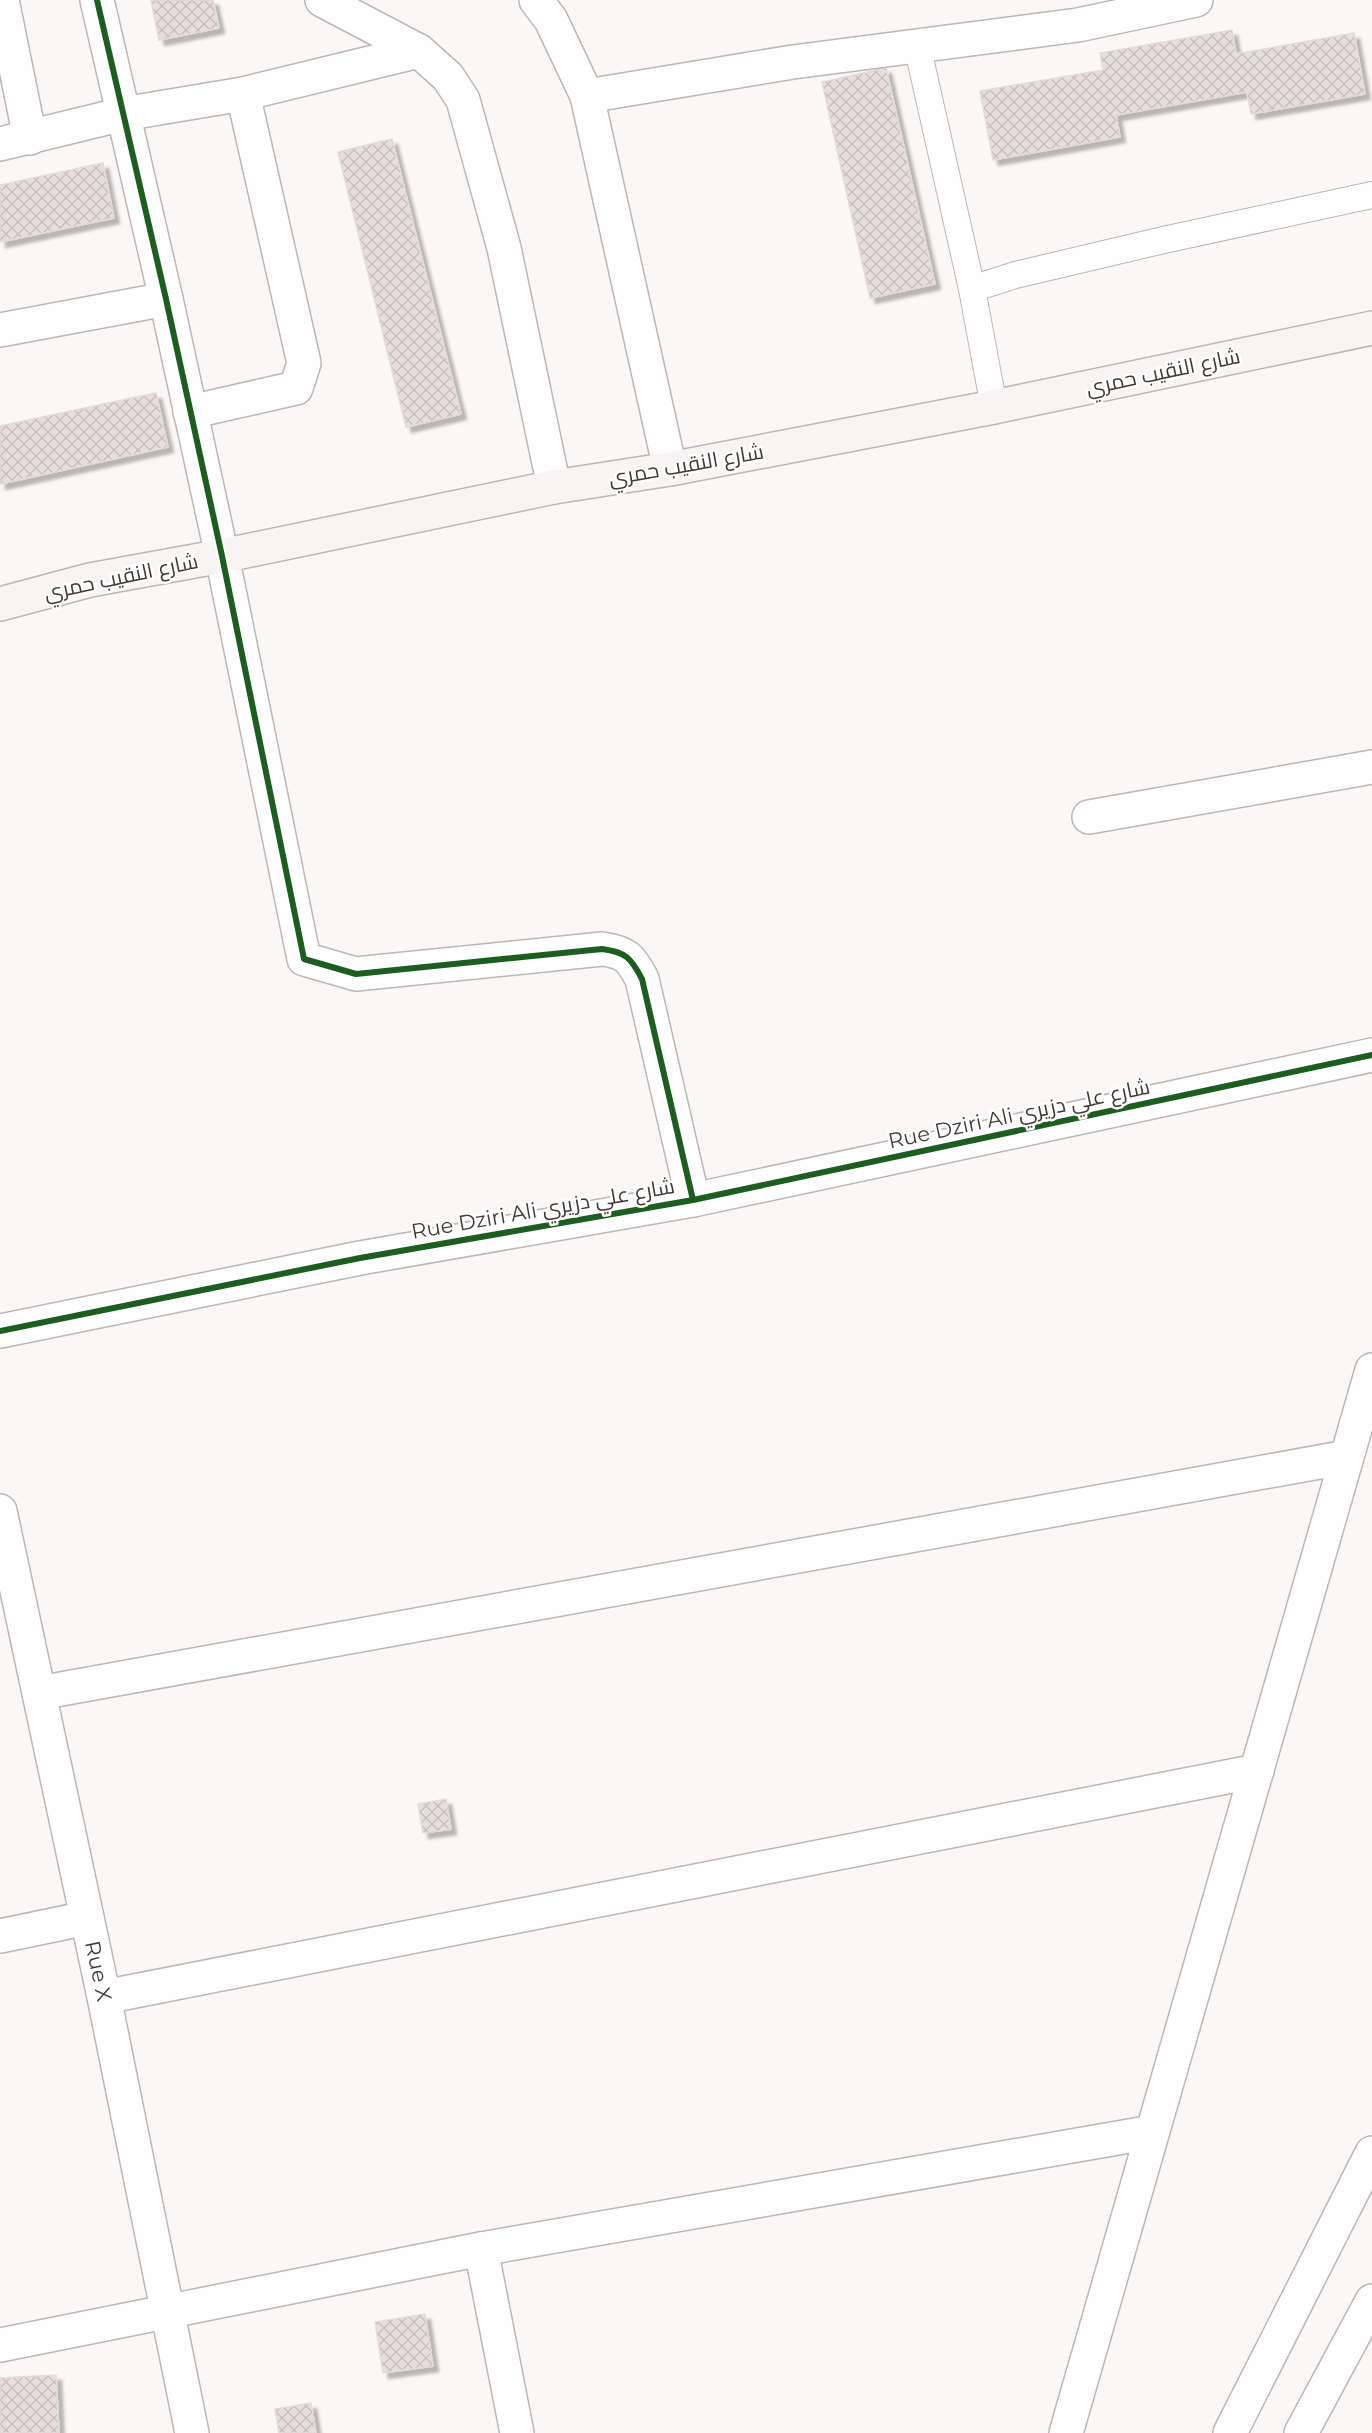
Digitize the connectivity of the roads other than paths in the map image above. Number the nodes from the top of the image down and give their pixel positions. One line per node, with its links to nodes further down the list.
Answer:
1 (2, 0): 11 (street)
2 (97, 0): 10 (street)
3 (322, 0): 7 (street)
4 (536, 0): 9 (street)
5 (1196, 0): 6 (street)
6 (917, 45): 9 (street); 13 (lane)
7 (419, 51): 8 (street); 20 (street)
8 (243, 93): 10 (street); 18 (street)
9 (587, 96): 19 (street)
10 (123, 114): 11 (street); 14 (street)
11 (15, 141)
12 (1372, 195): 13 (lane)
13 (972, 289): 17 (lane)
14 (166, 299): 16 (street); 18 (street)
15 (1372, 328): 17 (main road, شارع النقيب حمري)
16 (0, 330)
17 (994, 407): 19 (main road, شارع النقيب حمري)
18 (190, 412): 21 (street)
19 (670, 469): 20 (main road, شارع النقيب حمري)
20 (554, 487): 21 (main road, شارع النقيب حمري)
21 (222, 556): 22 (main road, شارع النقيب حمري); 26 (street)
22 (0, 604)
23 (1372, 767): 24 (street)
24 (1089, 817)
25 (1372, 1055): 26 (street, Rue Dziri Ali شارع علي دزيري)
26 (693, 1200): 27 (street, Rue Dziri Ali شارع علي دزيري)
27 (0, 1331)
28 (1372, 1370): 29 (street)
29 (1347, 1457): 31 (street); 32 (street)
30 (0, 1510): 31 (street, Rue X)
31 (39, 1693): 33 (street, Rue X)
32 (1257, 1771): 35 (street); 36 (street)
33 (87, 1918): 34 (street); 35 (street, Rue X)
34 (0, 1936)
35 (104, 1997): 40 (street, Rue X)
36 (1152, 2132): 38 (street); 44 (street)
37 (1372, 2153): 45 (street)
38 (481, 2249): 40 (street); 43 (street)
39 (1372, 2301): 46 (street)
40 (168, 2312): 41 (street); 42 (street, Rue X)
41 (0, 2345)
42 (192, 2433)
43 (517, 2433)
44 (1066, 2433)
45 (1230, 2433)
46 (1301, 2433)

